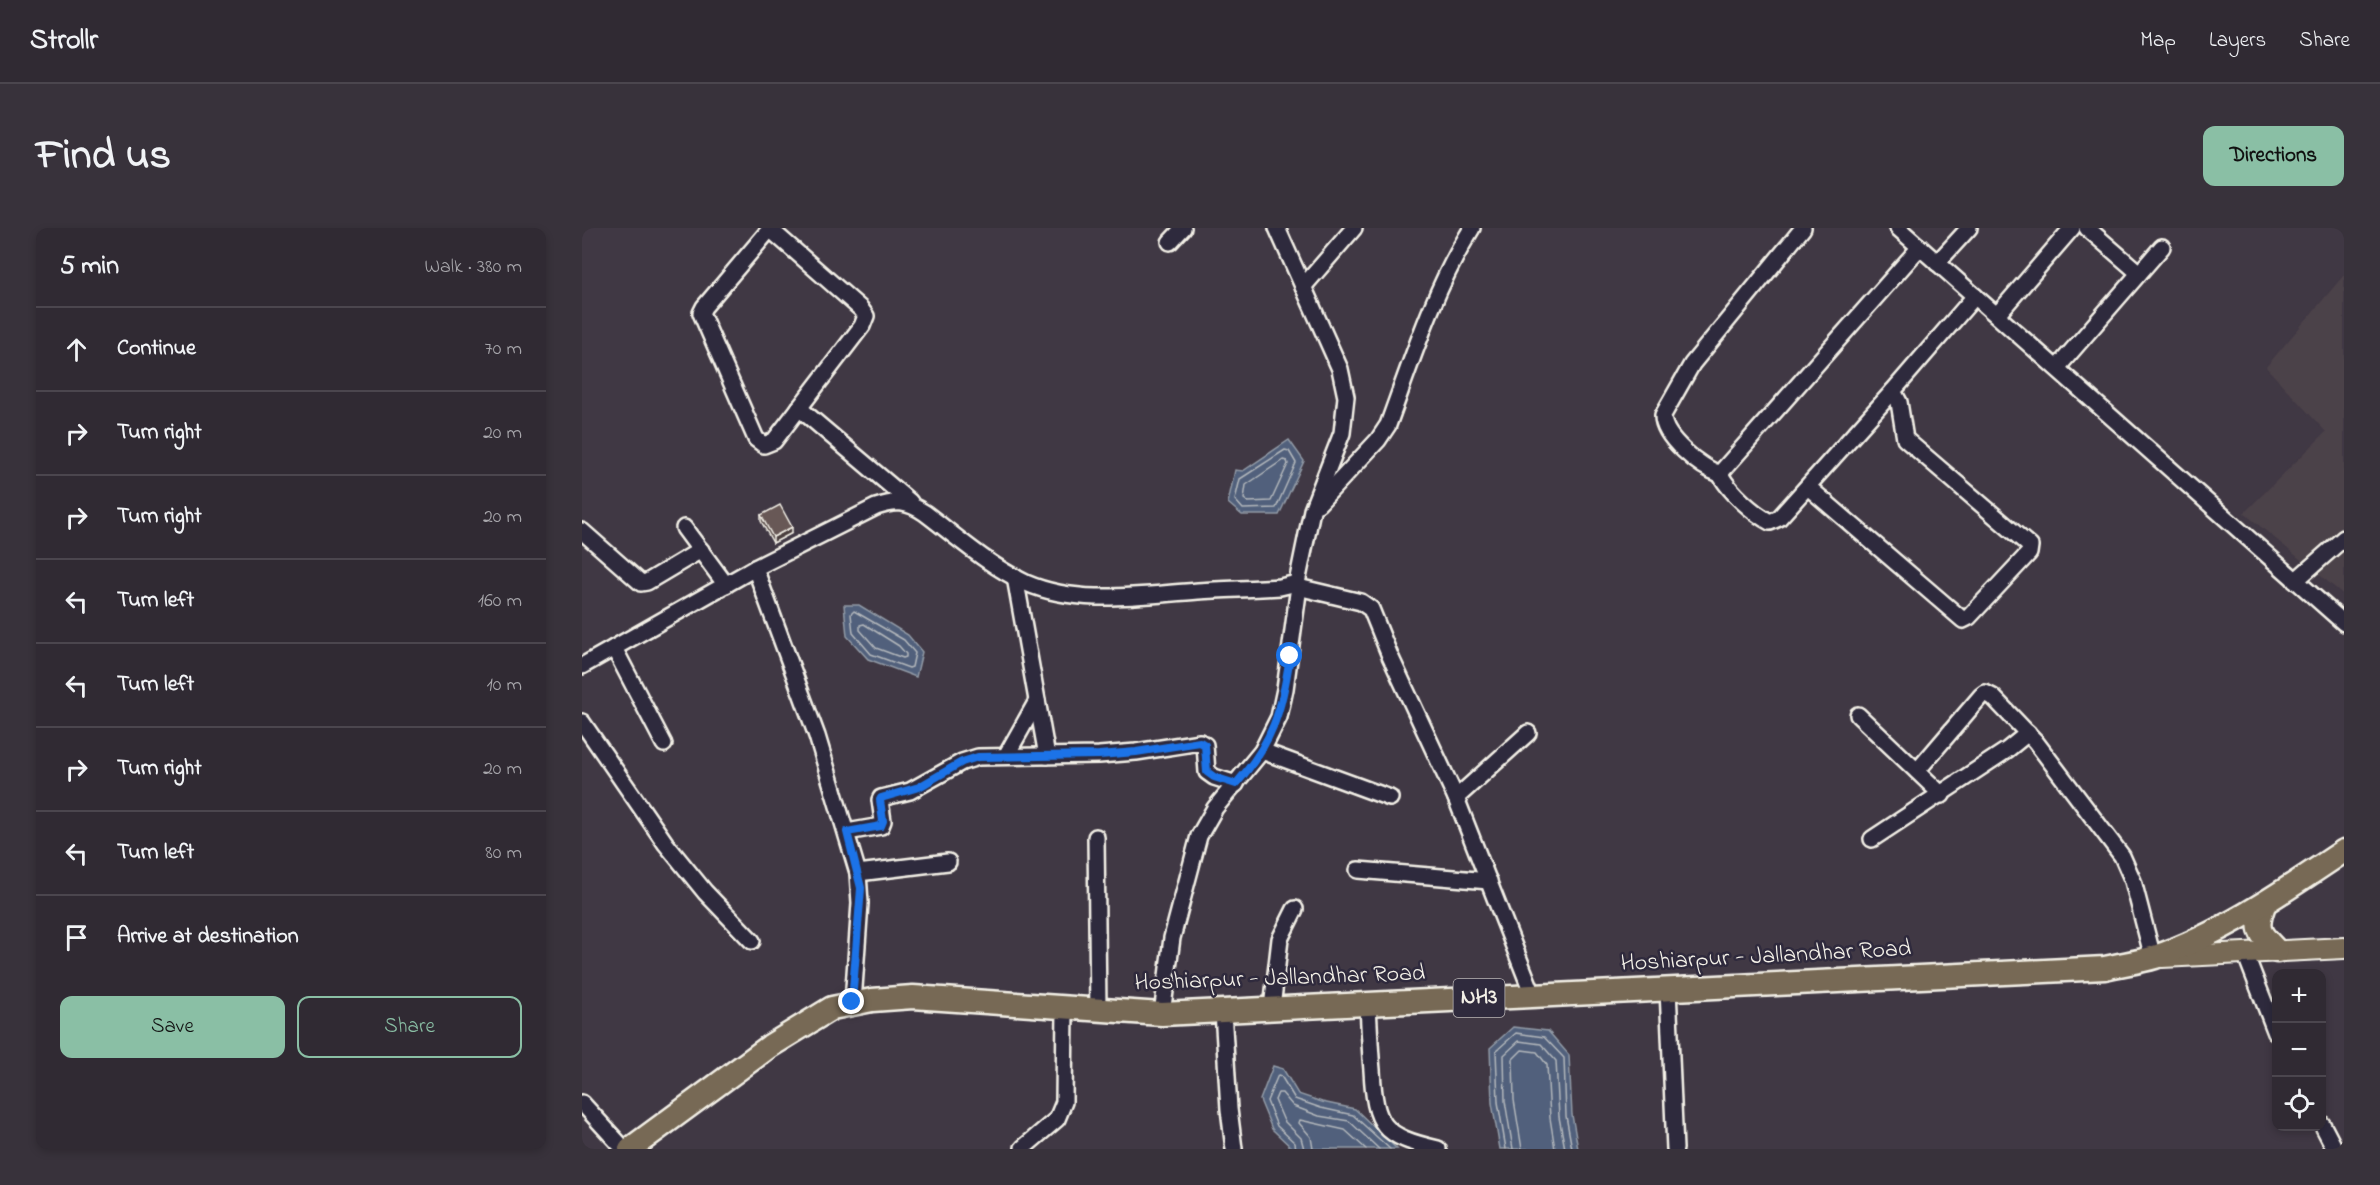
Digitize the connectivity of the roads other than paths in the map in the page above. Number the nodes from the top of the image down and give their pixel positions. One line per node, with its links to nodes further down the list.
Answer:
1 (1183, 228): 11 (street)
2 (1277, 228): 16 (street)
3 (1354, 228): 16 (street)
4 (1472, 228): 25 (street)
5 (1803, 228): 22 (street)
6 (1898, 228): 12 (street)
7 (1969, 228): 14 (street)
8 (2072, 228): 18 (street)
9 (2087, 228): 15 (street)
10 (769, 229): 21 (street); 21 (street)
11 (1170, 242)
12 (1920, 247): 14 (street); 22 (street)
13 (2162, 247): 15 (street)
14 (1938, 263): 17 (street)
15 (2139, 273): 19 (street)
16 (1303, 287): 25 (street)
17 (1975, 296): 18 (street); 20 (street)
18 (1997, 315): 19 (street)
19 (2057, 368): 32 (street)
20 (1893, 391): 23 (street); 23 (street)
21 (799, 408): 24 (street)
22 (1720, 474): 23 (street)
23 (1809, 487)
24 (912, 504): 30 (street); 31 (street)
25 (1312, 510): 34 (street)
26 (684, 528): 29 (street)
27 (582, 531): 29 (street)
28 (2344, 538): 32 (street)
29 (701, 550): 33 (street)
30 (756, 568): 33 (street); 52 (street)
31 (1015, 577): 34 (street); 38 (street)
32 (2295, 581): 35 (street)
33 (726, 585): 36 (street)
34 (1298, 585): 44 (street); 51 (street)
35 (2344, 623)
36 (614, 648): 37 (street); 43 (street)
37 (582, 666)
38 (1037, 701): 45 (street); 46 (street)
39 (1858, 715): 47 (street)
40 (582, 722): 62 (street)
41 (1528, 733): 51 (street)
42 (2028, 733): 47 (street); 49 (street); 66 (street)
43 (664, 744)
44 (1262, 751): 48 (street); 50 (street)
45 (1006, 756): 46 (street); 52 (street)
46 (1047, 756): 48 (street)
47 (1917, 771): 49 (street)
48 (1236, 784): 75 (street)
49 (1942, 795): 54 (street)
50 (1390, 798)
51 (1456, 798): 59 (street)
52 (847, 832): 58 (street)
53 (1095, 837): 73 (street)
54 (1872, 839)
55 (2344, 850): 60 (highway, Hoshiarpur - Jallandhar Road / NH3)
56 (948, 862): 58 (street)
57 (1358, 870): 59 (street)
58 (858, 873): 69 (street)
59 (1489, 881): 68 (street)
60 (2264, 904): 64 (highway); 66 (highway, Hoshiarpur - Jallandhar Road / NH3)
61 (1295, 909): 72 (street)
62 (753, 941)
63 (2344, 948): 64 (main road)
64 (2277, 951): 65 (main road)
65 (2245, 953): 66 (main road); 76 (street)
66 (2153, 958): 67 (highway, Hoshiarpur - Jallandhar Road / NH3)
67 (1668, 989): 68 (highway, Hoshiarpur - Jallandhar Road / NH3); 84 (street)
68 (1533, 995): 70 (highway, Hoshiarpur - Jallandhar Road / NH3)
69 (852, 1002): 71 (highway, Hoshiarpur - Jallandhar Road / NH3); 82 (highway, Hoshiarpur - Jallandhar Road / NH3)
70 (1368, 1004): 72 (highway, Hoshiarpur - Jallandhar Road / NH3); 80 (street)
71 (1065, 1008): 73 (highway, Hoshiarpur - Jallandhar Road / NH3); 79 (street)
72 (1272, 1008): 74 (highway, Hoshiarpur - Jallandhar Road / NH3)
73 (1098, 1010): 75 (highway, Hoshiarpur - Jallandhar Road / NH3)
74 (1223, 1011): 75 (highway, Hoshiarpur - Jallandhar Road / NH3); 83 (street)
75 (1162, 1014)
76 (2273, 1023)
77 (582, 1103): 81 (street)
78 (2326, 1131): 85 (street)
79 (1023, 1148)
80 (1427, 1148)
81 (624, 1149)
82 (630, 1149)
83 (1234, 1149)
84 (1675, 1149)
85 (2335, 1149)

